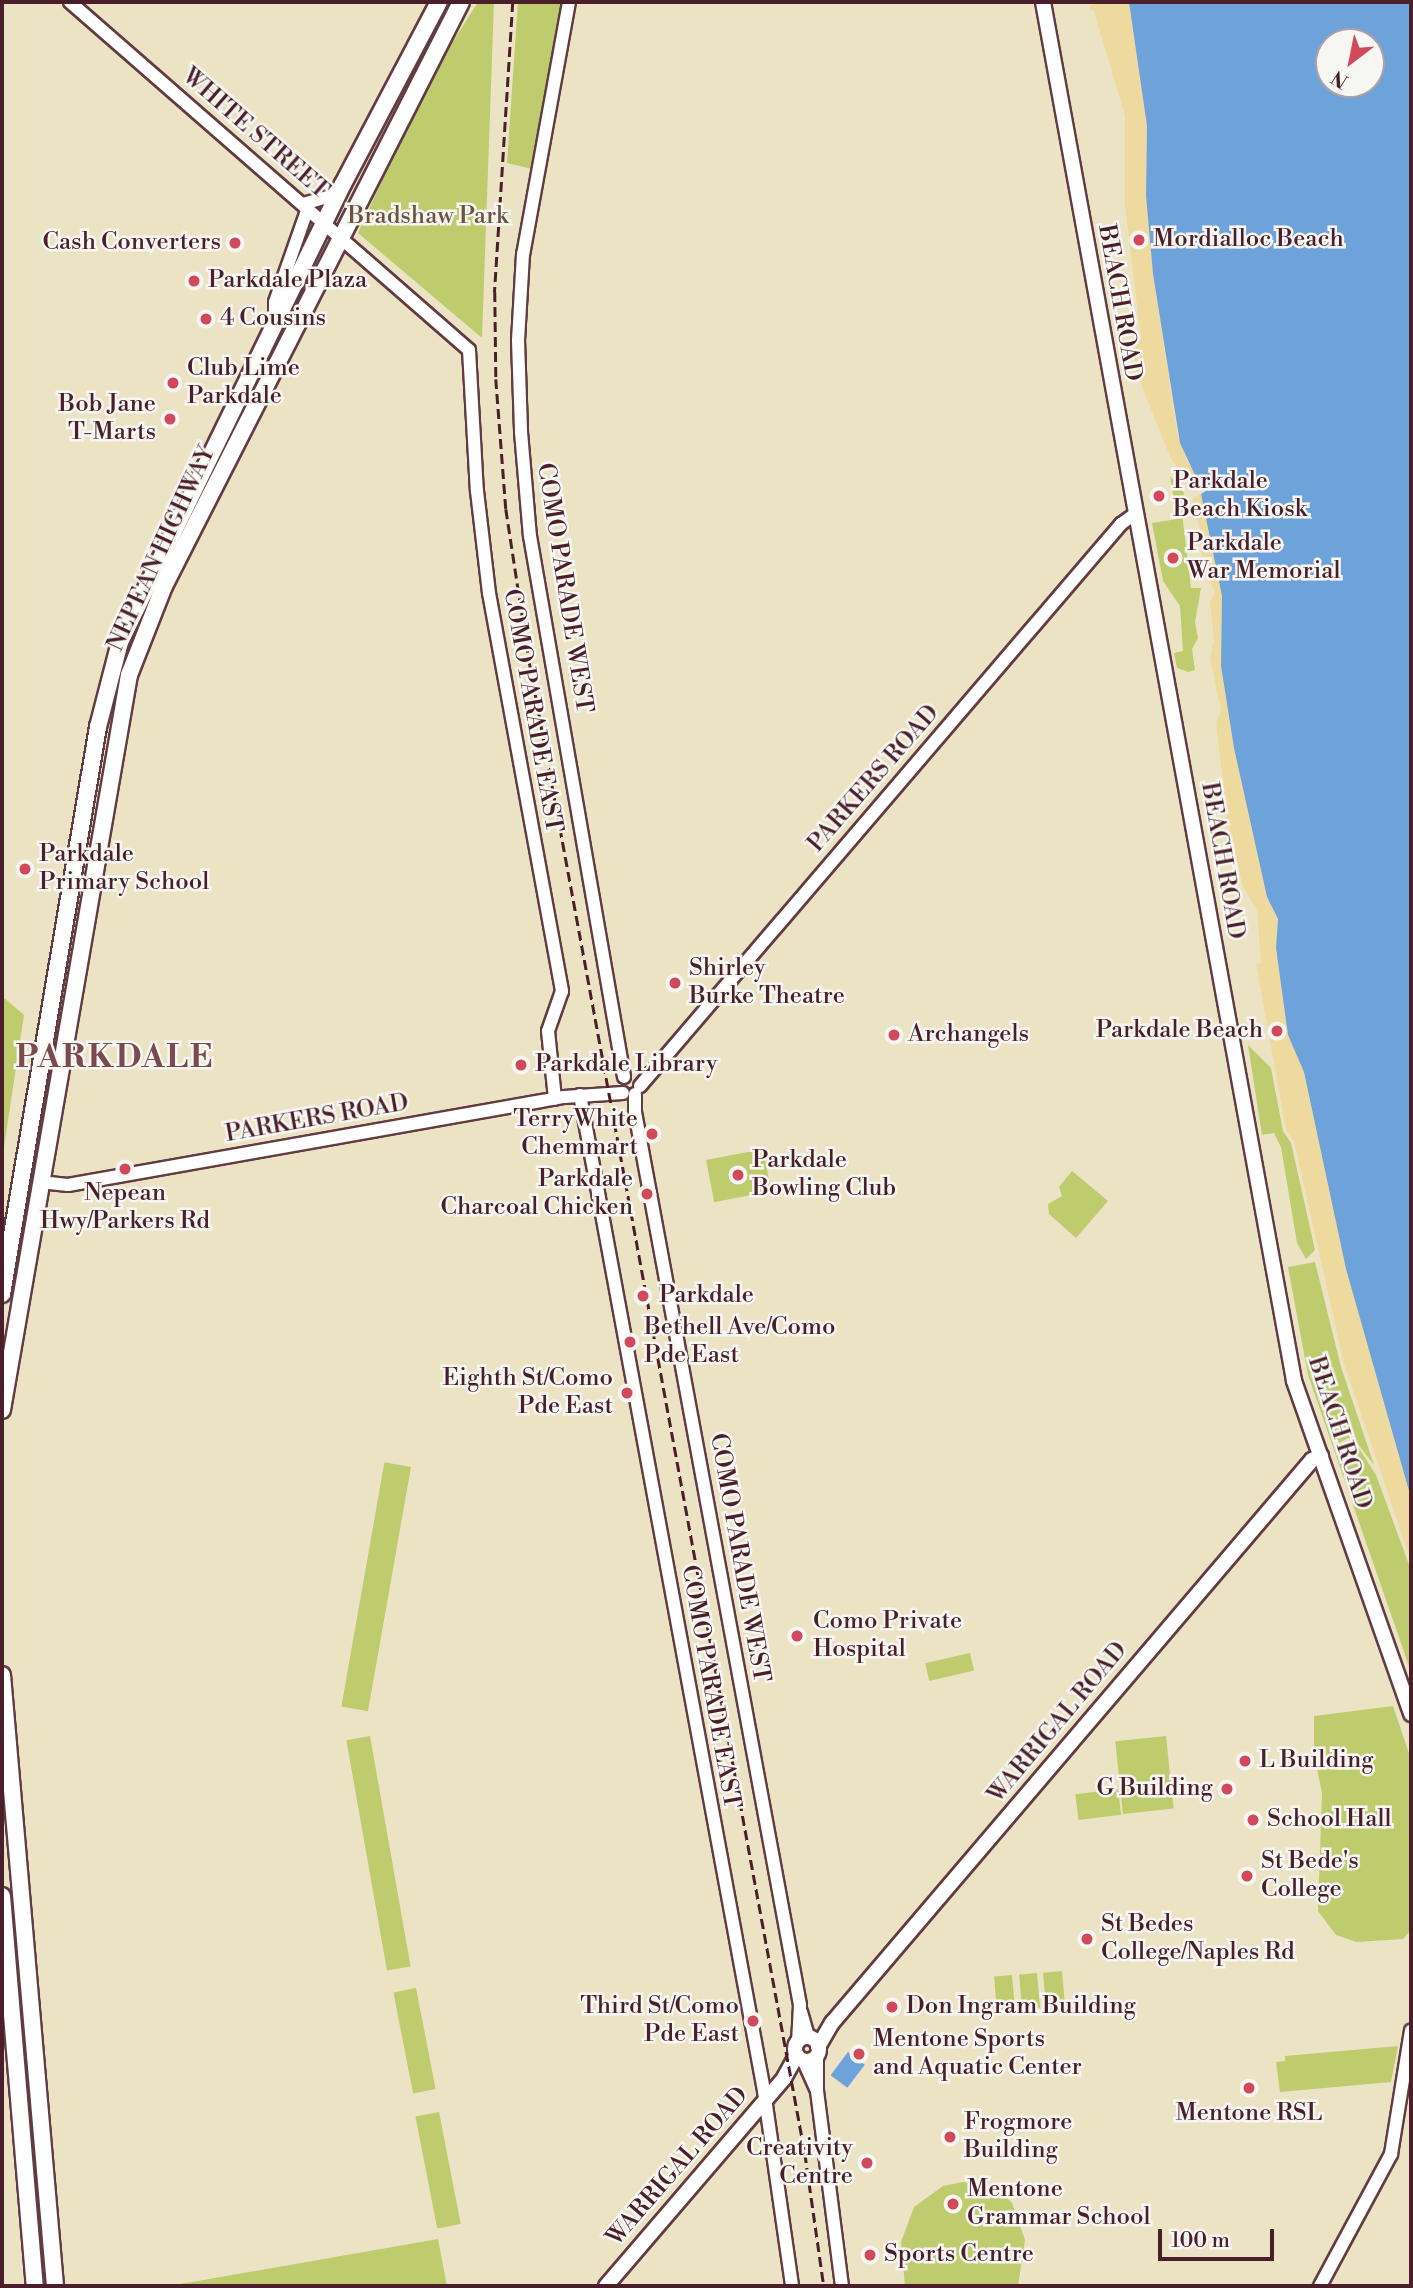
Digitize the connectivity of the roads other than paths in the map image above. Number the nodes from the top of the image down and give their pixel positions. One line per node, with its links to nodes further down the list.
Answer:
1 (70, 2): 7 (street, WHITE STREET)
2 (439, 2): 6 (highway, NEPEAN HIGHWAY)
3 (461, 2): 9 (highway, NEPEAN HIGHWAY)
4 (569, 2): 19 (street, COMO PARADE WEST)
5 (1043, 2): 16 (main road, BEACH ROAD)
6 (339, 194): 7 (street); 8 (highway, NEPEAN HIGHWAY)
7 (305, 206): 8 (street, WHITE STREET); 12 (street)
8 (324, 223): 9 (street, WHITE STREET); 10 (highway, NEPEAN HIGHWAY)
9 (340, 236): 11 (highway, NEPEAN HIGHWAY); 13 (street, WHITE STREET)
10 (295, 282): 11 (highway); 12 (highway, NEPEAN HIGHWAY)
11 (312, 290): 14 (highway, NEPEAN HIGHWAY)
12 (275, 322): 15 (highway, NEPEAN HIGHWAY)
13 (470, 357): 21 (street, COMO PARADE EAST)
14 (213, 489): 15 (highway); 17 (highway, NEPEAN HIGHWAY)
15 (186, 500): 18 (highway, NEPEAN HIGHWAY)
16 (1135, 514): 19 (street, PARKERS ROAD); 26 (main road, BEACH ROAD)
17 (200, 516): 18 (highway); 23 (highway, NEPEAN HIGHWAY)
18 (169, 533): 22 (highway, NEPEAN HIGHWAY)
19 (630, 1085): 20 (street, PARKERS ROAD); 33 (street, COMO PARADE WEST)
20 (580, 1095): 21 (street, PARKERS ROAD); 34 (street, COMO PARADE EAST)
21 (559, 1098): 23 (street, PARKERS ROAD)
22 (21, 1178): 23 (highway); 24 (highway, NEPEAN HIGHWAY)
23 (40, 1182): 25 (highway, NEPEAN HIGHWAY)
24 (2, 1294)
25 (2, 1410)
26 (1321, 1456): 28 (main road, BEACH ROAD); 33 (main road, WARRIGAL ROAD)
27 (2, 1675): 30 (highway)
28 (1411, 1714)
29 (2, 1896): 31 (highway)
30 (23, 1915): 31 (highway); 35 (highway)
31 (6, 1940): 36 (highway)
32 (1411, 2031): 42 (street)
33 (807, 2049): 34 (main road, WARRIGAL ROAD); 41 (street, COMO PARADE WEST)
34 (765, 2101): 39 (main road, WARRIGAL ROAD); 40 (street, COMO PARADE EAST)
35 (44, 2177): 36 (highway); 38 (highway)
36 (25, 2178): 37 (highway)
37 (35, 2286)
38 (54, 2286)
39 (606, 2286)
40 (792, 2286)
41 (842, 2286)
42 (1320, 2286)

